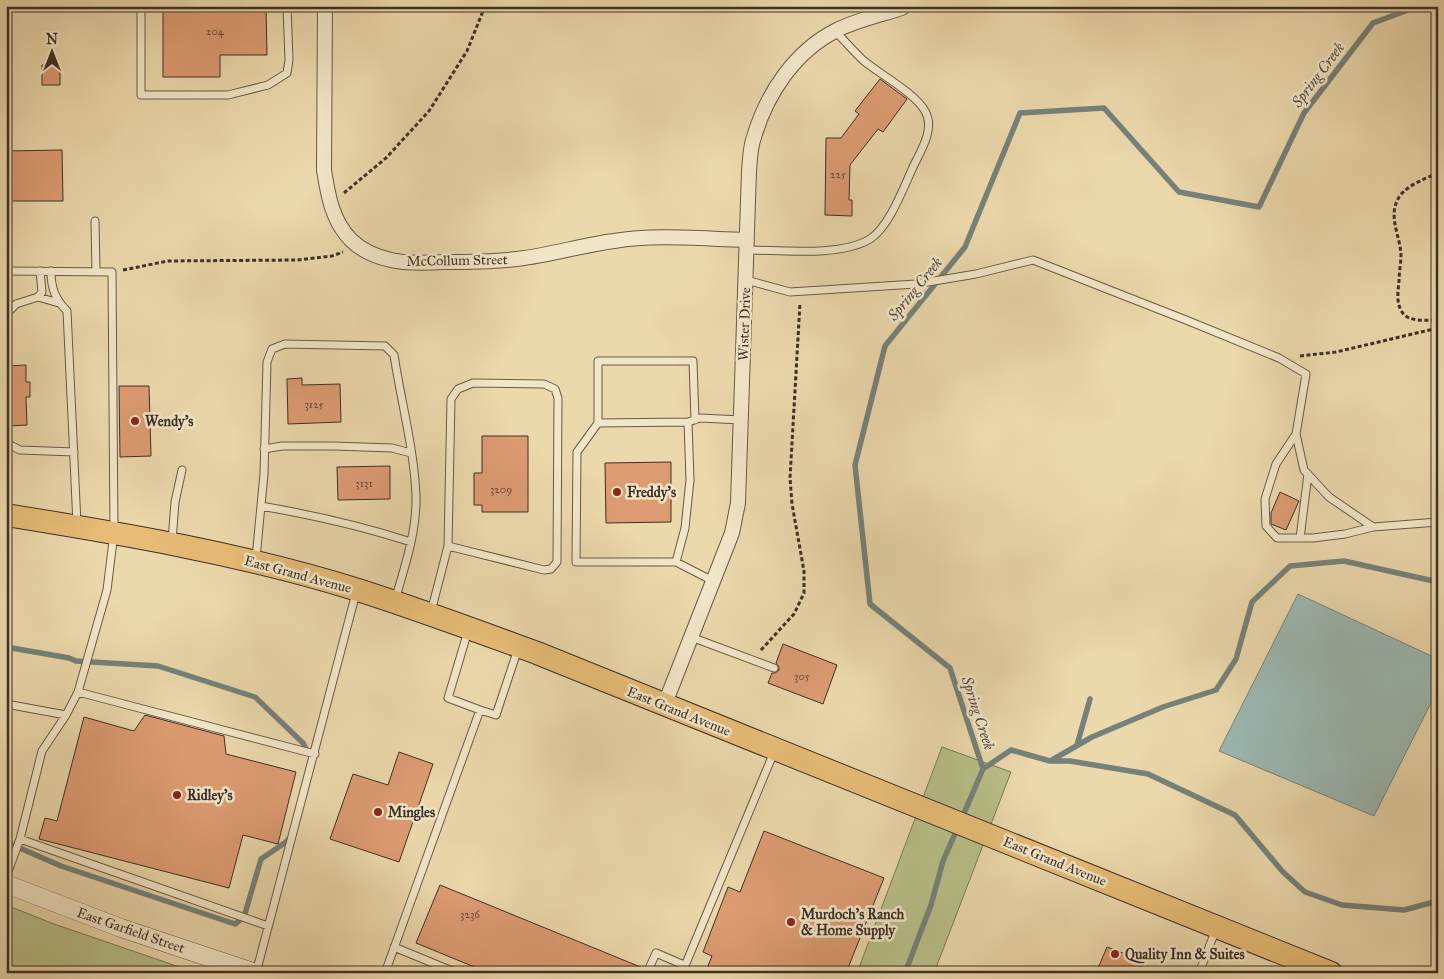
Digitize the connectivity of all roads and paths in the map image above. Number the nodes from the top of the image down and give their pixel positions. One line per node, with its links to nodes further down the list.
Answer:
1 (141, 6): 2 (lane)
2 (288, 6)
3 (325, 6): 8 (street, McCollum Street)
4 (485, 6): 8 (path)
5 (904, 7): 6 (street, Wister Drive)
6 (835, 31): 10 (street, Wister Drive); 10 (lane)
7 (1438, 173): 22 (path)
8 (330, 205): 11 (street, McCollum Street)
9 (95, 221): 15 (lane)
10 (746, 245): 11 (street, McCollum Street); 17 (street, Wister Drive)
11 (360, 246): 16 (path)
12 (6, 271): 13 (lane)
13 (40, 271): 14 (lane); 19 (lane)
14 (50, 271): 15 (lane); 20 (lane)
15 (96, 272): 16 (lane)
16 (112, 272): 40 (lane)
17 (746, 280): 18 (lane); 25 (street, Wister Drive)
18 (800, 292): 24 (lane); 54 (path)
19 (38, 297): 20 (lane); 21 (lane)
20 (59, 303): 31 (lane)
21 (6, 315)
22 (1438, 319)
23 (1438, 328): 24 (path)
24 (1279, 358): 28 (lane)
25 (741, 420): 26 (lane); 47 (street, Wister Drive)
26 (691, 421): 27 (lane); 27 (lane); 45 (lane)
27 (598, 423): 45 (lane)
28 (1296, 434): 34 (lane); 41 (lane)
29 (6, 437): 31 (lane)
30 (264, 448): 32 (lane); 32 (lane); 35 (lane)
31 (74, 452): 38 (lane)
32 (410, 454): 42 (lane)
33 (182, 470): 43 (lane)
34 (1308, 474): 39 (lane); 41 (lane)
35 (261, 506): 42 (lane); 46 (lane)
36 (6, 515): 38 (main road, East Grand Avenue)
37 (1438, 522): 39 (lane)
38 (77, 526): 40 (main road, East Grand Avenue)
39 (1373, 527): 41 (lane)
40 (114, 533): 43 (main road, East Grand Avenue); 56 (lane)
41 (1300, 538)
42 (412, 542): 49 (lane)
43 (172, 544): 46 (main road, East Grand Avenue)
44 (448, 546): 44 (lane); 50 (lane)
45 (676, 562): 47 (lane)
46 (255, 563): 48 (main road, East Grand Avenue)
47 (713, 581): 52 (street, Wister Drive)
48 (357, 590): 49 (main road, East Grand Avenue); 62 (lane)
49 (394, 602): 50 (main road, East Grand Avenue)
50 (430, 615): 51 (main road, East Grand Avenue)
51 (469, 628): 53 (main road, East Grand Avenue); 59 (lane)
52 (691, 637): 54 (lane); 58 (street, Wister Drive)
53 (519, 646): 58 (main road, East Grand Avenue); 59 (lane)
54 (752, 660): 55 (lane)
55 (774, 668)
56 (78, 692): 60 (lane); 62 (lane)
57 (6, 704): 60 (lane)
58 (664, 706): 61 (main road, East Grand Avenue)
59 (480, 710): 68 (lane)
60 (66, 715): 63 (lane)
61 (775, 750): 67 (main road, East Grand Avenue); 69 (lane)
62 (315, 754): 66 (lane)
63 (20, 840): 64 (lane); 66 (lane)
64 (6, 877)
65 (6, 884): 72 (street, East Garfield Street)
66 (268, 926): 72 (lane)
67 (1217, 927): 77 (lane); 78 (main road, East Grand Avenue)
68 (394, 947): 73 (lane); 74 (lane)
69 (684, 965): 75 (lane); 76 (lane)
70 (12, 973): 71 (path)
71 (156, 973)
72 (256, 973)
73 (385, 973)
74 (457, 973)
75 (647, 973)
76 (682, 973)
77 (1199, 973)
78 (1331, 973)

